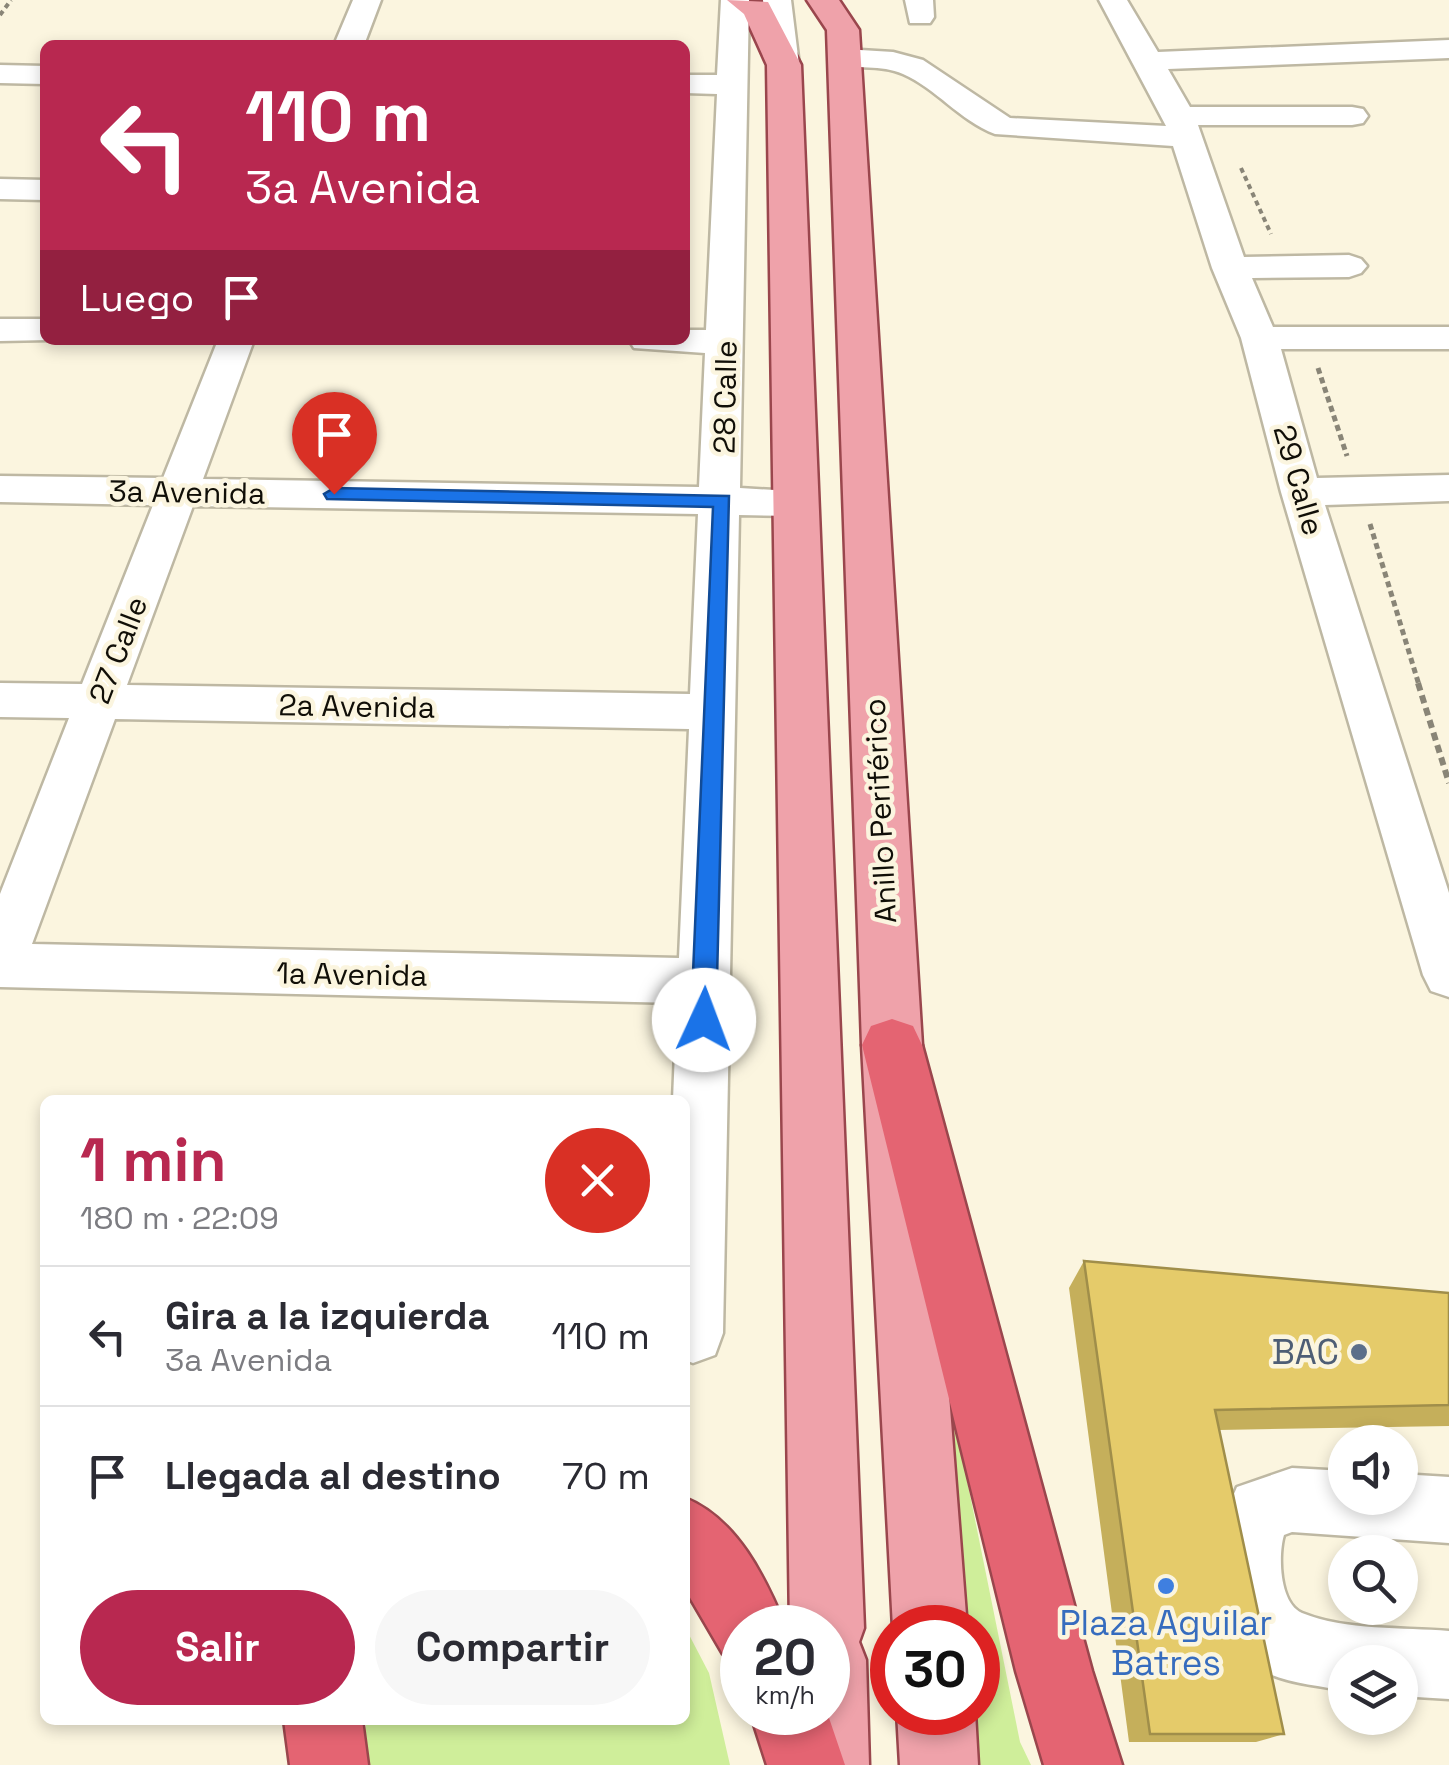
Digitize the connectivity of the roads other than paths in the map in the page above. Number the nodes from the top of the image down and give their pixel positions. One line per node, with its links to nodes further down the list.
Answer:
1 (367, 0): 7 (street)
2 (736, 0): 13 (street, 28 Calle)
3 (744, 0): 9 (main road)
4 (777, 0): 9 (street)
5 (840, 22): 15 (street); 40 (main road, Anillo Periférico)
6 (1140, 30): 8 (street); 15 (street, 29 Calle)
7 (351, 40)
8 (1449, 49)
9 (784, 65): 31 (main road)
10 (0, 74): 11 (street)
11 (40, 75)
12 (690, 84): 13 (street)
13 (732, 85): 25 (street, 28 Calle)
14 (1352, 116): 15 (street)
15 (1182, 126): 19 (street, 29 Calle)
16 (0, 189): 17 (street)
17 (40, 190)
18 (1349, 266): 19 (street)
19 (1230, 268): 22 (street, 29 Calle)
20 (0, 330): 21 (street)
21 (40, 330)
22 (1259, 338): 23 (street); 32 (street, 29 Calle)
23 (1449, 338)
24 (690, 341): 25 (street)
25 (726, 342): 30 (street, 28 Calle)
26 (234, 345): 29 (street, 27 Calle)
27 (1449, 488): 32 (street)
28 (0, 489): 29 (street, 3a Avenida)
29 (178, 492): 30 (street, 3a Avenida); 35 (street, 27 Calle)
30 (722, 500): 31 (street, 3a Avenida); 36 (street, 28 Calle)
31 (794, 502): 45 (main road)
32 (1304, 503): 33 (street); 38 (street, 29 Calle)
33 (1449, 510)
34 (0, 700): 35 (street, 2a Avenida)
35 (98, 702): 36 (street, 2a Avenida); 37 (street, 27 Calle)
36 (715, 712): 39 (street, 28 Calle)
37 (0, 962): 39 (street, 1a Avenida)
38 (1449, 976)
39 (705, 981): 41 (street, 28 Calle)
40 (892, 1044): 46 (main road, Anillo Periférico); 56 (highway)
41 (693, 1333)
42 (1449, 1510): 47 (street)
43 (690, 1540): 44 (highway)
44 (735, 1605)
45 (825, 1605)
46 (929, 1605)
47 (1449, 1666)
48 (324, 1725): 52 (highway)
49 (796, 1735): 53 (highway)
50 (829, 1735): 54 (main road)
51 (938, 1735): 55 (main road)
52 (329, 1765)
53 (806, 1765)
54 (830, 1765)
55 (940, 1765)
56 (1083, 1765)

